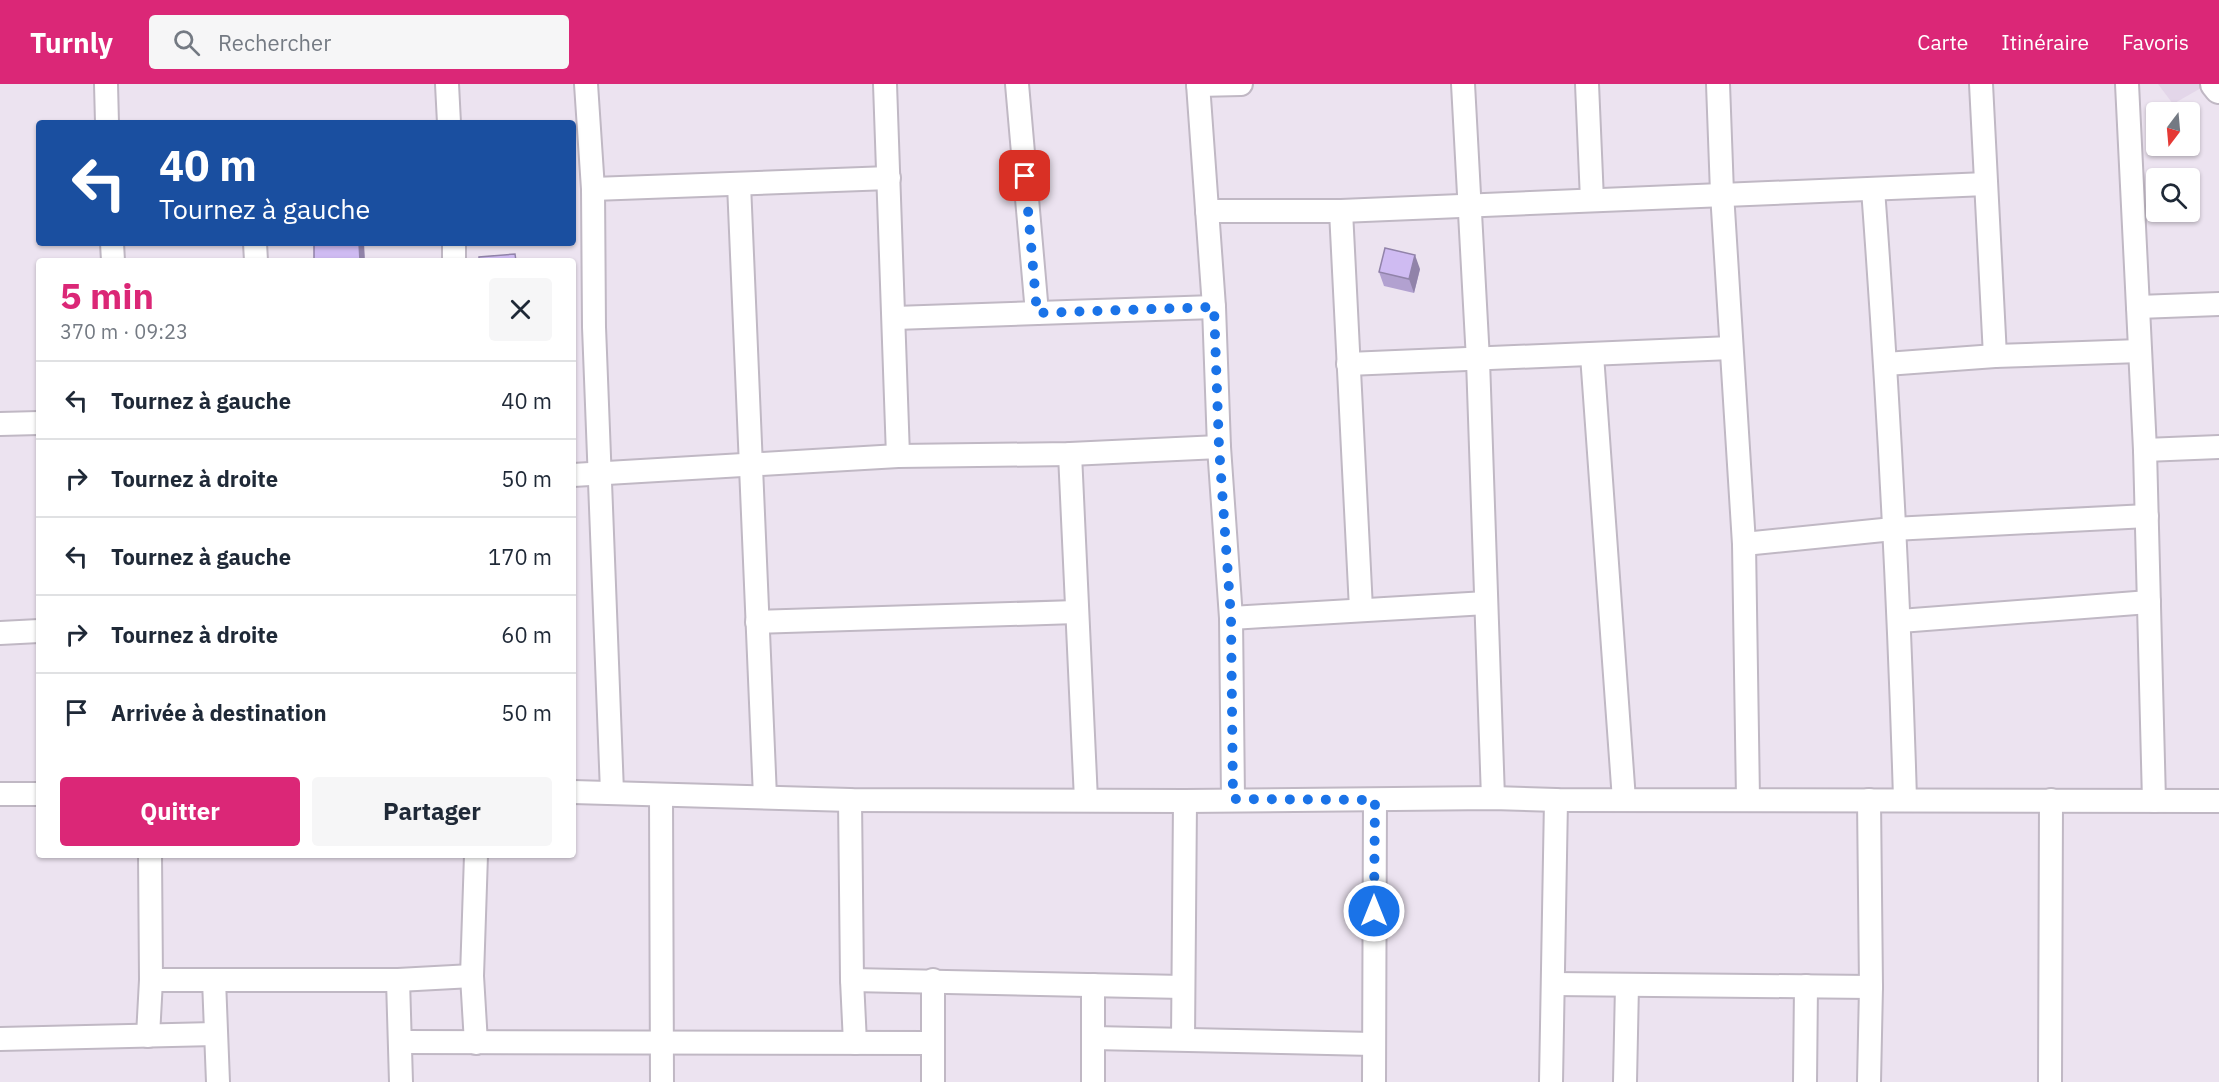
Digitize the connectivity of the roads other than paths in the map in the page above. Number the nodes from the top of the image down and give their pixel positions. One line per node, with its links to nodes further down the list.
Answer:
1 (106, 84): 15 (street)
2 (447, 84): 16 (street)
3 (586, 84): 20 (street)
4 (885, 84): 17 (street)
5 (1017, 84): 30 (street)
6 (1241, 84): 13 (street)
7 (1463, 84): 24 (street)
8 (1587, 84): 23 (street)
9 (1718, 84): 22 (street)
10 (1981, 84): 19 (street)
11 (2127, 84): 29 (street)
12 (2215, 84): 14 (street)
13 (1198, 85): 25 (street)
14 (2219, 90)
15 (107, 120)
16 (449, 120)
17 (889, 178): 18 (street); 31 (street)
18 (739, 184): 20 (street); 47 (street)
19 (1986, 184): 21 (street); 36 (street)
20 (593, 189): 32 (street)
21 (1873, 189): 22 (street); 39 (street)
22 (1722, 193): 23 (street); 33 (street)
23 (1592, 200): 24 (street)
24 (1468, 206): 26 (street); 37 (street)
25 (1207, 211): 26 (street); 28 (street)
26 (1341, 211): 38 (street)
27 (2219, 304): 29 (street)
28 (1214, 307): 30 (street); 42 (street)
29 (2138, 308): 34 (street)
30 (1037, 313): 31 (street)
31 (895, 318): 46 (street)
32 (584, 328): 48 (street)
33 (1731, 348): 35 (street); 52 (street)
34 (2140, 351): 36 (street); 44 (street)
35 (1592, 355): 37 (street); 76 (street)
36 (1995, 356): 39 (street)
37 (1478, 360): 38 (street); 54 (street)
38 (1348, 364): 55 (street)
39 (1886, 364): 51 (street)
40 (36, 423): 41 (street)
41 (0, 424)
42 (1219, 447): 45 (street); 57 (street)
43 (2219, 447): 44 (street)
44 (2145, 450): 50 (street)
45 (1070, 454): 46 (street); 56 (street)
46 (898, 456): 47 (street)
47 (752, 465): 48 (street); 59 (street)
48 (600, 474): 49 (street); 63 (street)
49 (576, 475)
50 (2147, 516): 51 (street); 53 (street)
51 (1893, 529): 52 (street); 58 (street)
52 (1744, 544): 70 (street)
53 (2149, 602): 58 (street); 80 (street)
54 (1486, 603): 55 (street); 68 (street)
55 (1361, 609): 57 (street)
56 (1076, 612): 59 (street); 73 (street)
57 (1231, 618): 69 (street)
58 (1900, 621): 71 (street)
59 (757, 622): 67 (street)
60 (36, 631): 61 (street)
61 (0, 633)
62 (576, 792): 63 (street)
63 (612, 792): 66 (street)
64 (0, 794): 65 (street)
65 (36, 794)
66 (661, 795): 67 (street); 102 (street)
67 (765, 797): 72 (street)
68 (1493, 798): 74 (street); 75 (street)
69 (1233, 799): 74 (street); 79 (street)
70 (1748, 799): 76 (street); 77 (street)
71 (1905, 799): 77 (street); 78 (street)
72 (850, 800): 73 (street); 88 (street)
73 (1086, 800): 79 (street)
74 (1375, 800): 106 (street)
75 (1556, 800): 76 (street); 90 (street)
76 (1624, 800)
77 (1869, 800): 95 (street)
78 (2050, 800): 80 (street); 117 (street)
79 (1185, 801): 94 (street)
80 (2154, 801): 81 (street)
81 (2219, 801)
82 (150, 858): 85 (street)
83 (476, 858): 84 (street)
84 (472, 976): 87 (street); 103 (street)
85 (151, 980): 86 (street); 97 (street)
86 (214, 980): 87 (street); 96 (street)
87 (398, 980): 101 (street)
88 (852, 980): 89 (street); 104 (street)
89 (933, 980): 92 (street); 105 (street)
90 (1553, 984): 91 (street); 113 (street)
91 (1627, 984): 93 (street); 114 (street)
92 (1093, 985): 94 (street); 98 (street)
93 (1806, 986): 95 (street); 115 (street)
94 (1183, 987): 100 (street)
95 (1871, 987): 116 (street)
96 (215, 1034): 97 (street); 107 (street)
97 (148, 1036): 99 (street)
98 (1093, 1038): 100 (street); 111 (street)
99 (0, 1039)
100 (1184, 1039): 106 (street)
101 (400, 1042): 103 (street); 108 (street)
102 (663, 1042): 103 (street); 104 (street); 109 (street)
103 (476, 1043)
104 (855, 1043): 105 (street)
105 (933, 1043): 110 (street)
106 (1373, 1044): 112 (street)
107 (218, 1082)
108 (401, 1082)
109 (662, 1082)
110 (933, 1082)
111 (1093, 1082)
112 (1374, 1082)
113 (1551, 1082)
114 (1625, 1082)
115 (1805, 1082)
116 (1869, 1082)
117 (2050, 1082)

